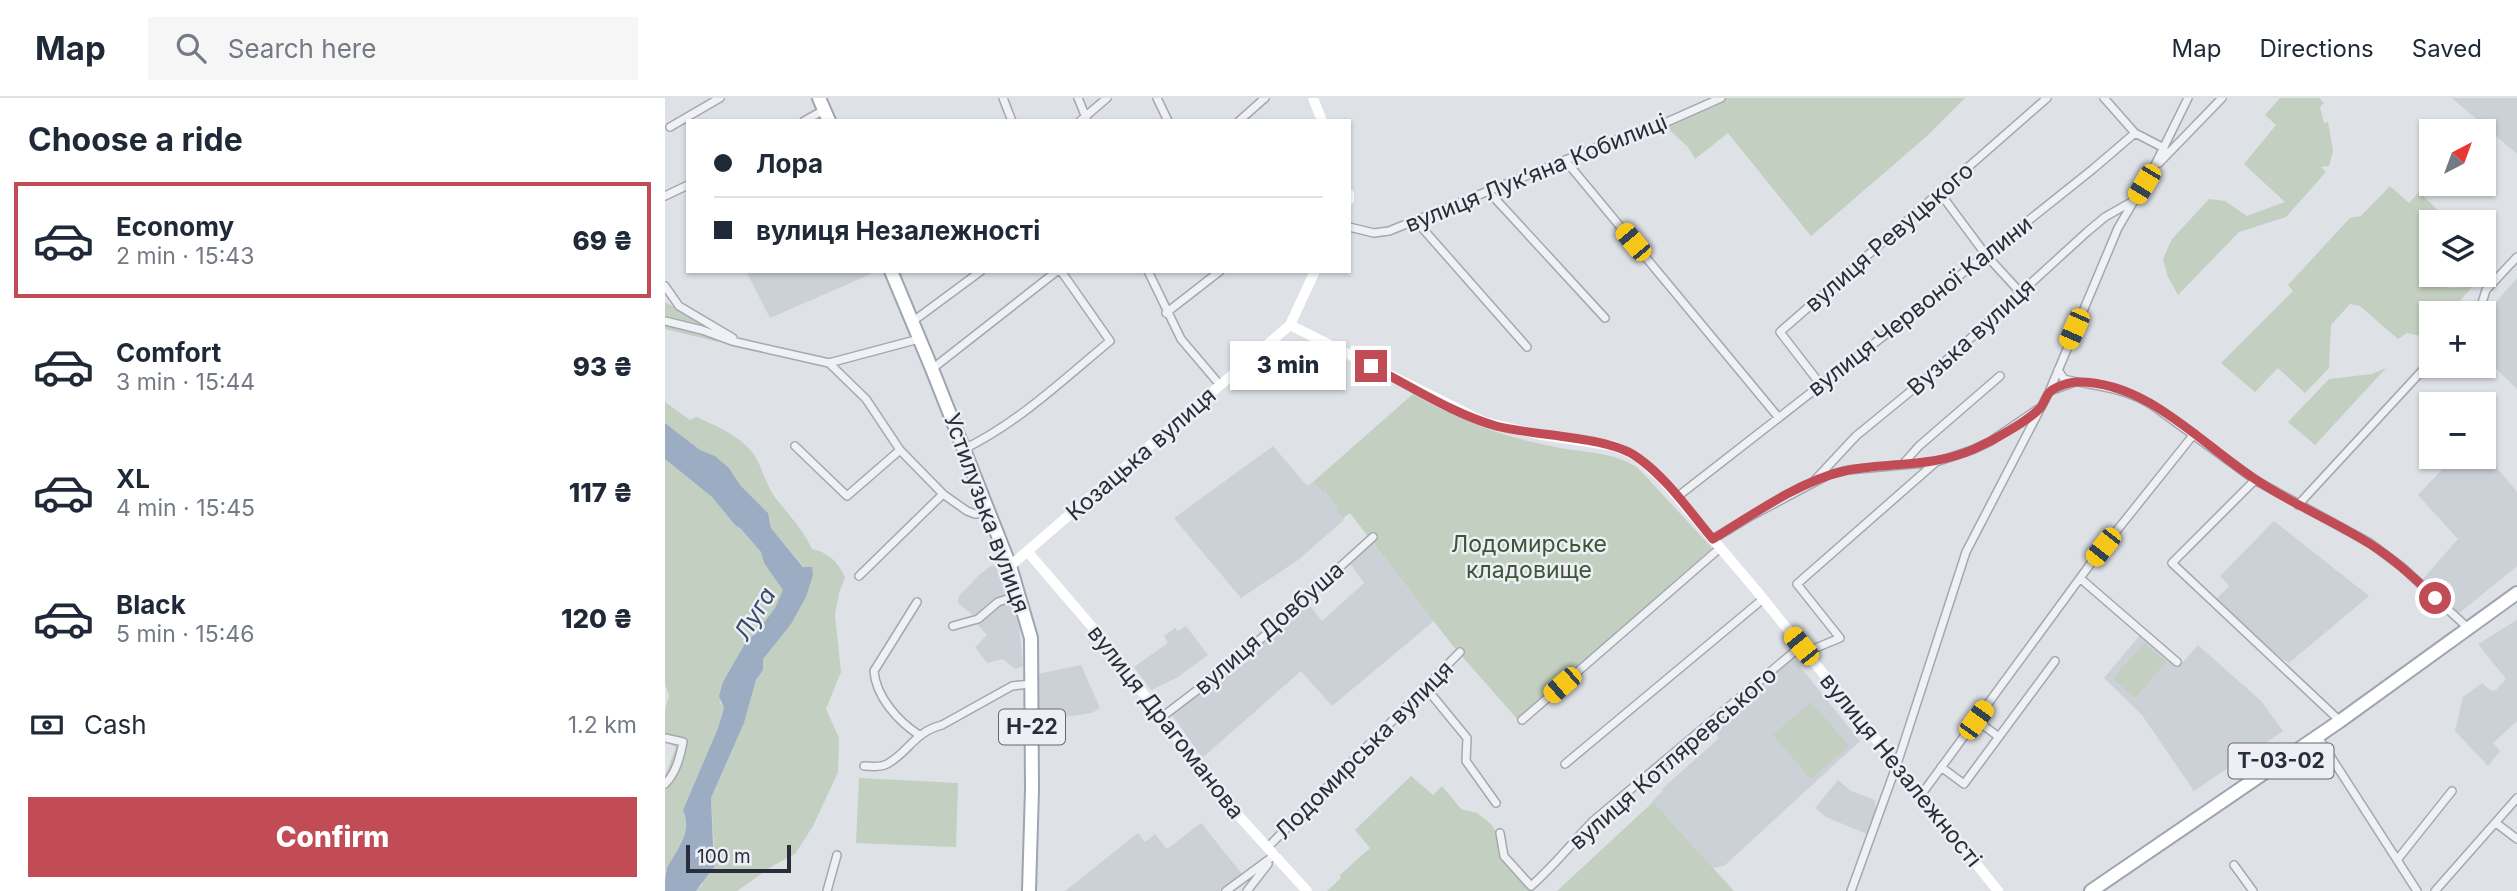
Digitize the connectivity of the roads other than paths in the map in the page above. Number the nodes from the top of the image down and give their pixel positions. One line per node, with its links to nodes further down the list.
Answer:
1 (720, 98): 21 (street)
2 (1003, 98): 15 (street)
3 (1077, 98): 16 (street)
4 (1107, 98): 16 (street)
5 (1157, 98): 17 (street)
6 (1265, 98): 18 (street)
7 (1313, 98): 19 (street)
8 (1721, 98): 25 (street, вулиця Лукʼяна Кобилиці)
9 (2047, 98): 29 (street, вулиця Ревуцького)
10 (2103, 98): 22 (street)
11 (2188, 98): 20 (street)
12 (2221, 98): 23 (street)
13 (824, 110): 14 (street)
14 (808, 119)
15 (1011, 119)
16 (1084, 119)
17 (1167, 119)
18 (1241, 119)
19 (1321, 119)
20 (2176, 126): 23 (street); 24 (street)
21 (670, 127)
22 (2135, 133): 24 (street); 34 (street, вулиця Червоної Калини)
23 (2185, 136): 26 (street)
24 (2164, 148): 26 (street)
25 (1565, 160): 28 (street, вулиця Лукʼяна Кобилиці); 64 (street)
26 (2154, 167): 31 (street)
27 (686, 186): 30 (street)
28 (1489, 192): 32 (street, вулиця Лукʼяна Кобилиці); 47 (street)
29 (1940, 193): 34 (street); 61 (street, вулиця Ревуцького)
30 (665, 196)
31 (2134, 201): 44 (street, Вузька вулиця); 56 (street)
32 (1416, 221): 33 (street, вулиця Лукʼяна Кобилиці); 53 (street)
33 (1351, 227)
34 (1986, 255): 44 (street); 61 (street, вулиця Червоної Калини)
35 (2517, 257): 45 (street)
36 (892, 273): 49 (main road, Устилузька вулиця / Н-22)
37 (978, 273): 49 (street)
38 (1056, 273): 55 (street)
39 (1060, 273): 67 (street)
40 (1148, 273): 46 (street)
41 (1217, 273): 46 (street)
42 (1314, 273): 50 (street, Козацька вулиця)
43 (665, 286): 52 (street)
44 (2020, 292): 72 (street, Вузька вулиця)
45 (2483, 301)
46 (1166, 313): 60 (street)
47 (1605, 318)
48 (665, 321): 52 (street)
49 (912, 321): 51 (main road, Устилузька вулиця / Н-22)
50 (1290, 324): 60 (street, Козацька вулиця); 74 (street, вулиця Незалежності)
51 (919, 339): 54 (street); 55 (main road, Устилузька вулиця / Н-22)
52 (742, 344): 54 (street)
53 (1527, 347)
54 (829, 363): 68 (street)
55 (932, 369): 67 (main road, Устилузька вулиця / Н-22)
56 (2058, 370): 59 (street); 62 (street)
57 (2419, 374): 75 (street)
58 (2000, 376): 70 (street)
59 (2075, 382): 62 (street); 65 (street)
60 (1220, 385): 79 (street, Козацька вулиця)
61 (1821, 385): 64 (street, вулиця Червоної Калини)
62 (2049, 392): 63 (street)
63 (2040, 408): 69 (street); 104 (street)
64 (1779, 418): 74 (street, вулиця Червоної Калини)
65 (2194, 434): 71 (street); 82 (street)
66 (795, 446): 68 (street)
67 (964, 449): 76 (main road, Устилузька вулиця / Н-22)
68 (900, 450): 73 (street)
69 (1936, 462): 70 (street); 89 (street)
70 (1902, 466): 72 (street)
71 (2255, 480): 75 (street); 98 (street)
72 (1814, 481): 78 (street)
73 (943, 494): 76 (street); 81 (street)
74 (1677, 497): 78 (street, вулиця Незалежності)
75 (2298, 505): 88 (street)
76 (990, 513): 80 (main road, Устилузька вулиця / Н-22)
77 (1373, 537): 95 (street, вулиця Довбуша)
78 (1717, 543): 85 (street, вулиця Незалежності); 96 (street)
79 (1027, 551): 80 (street, Козацька вулиця); 95 (street, вулиця Драгоманова)
80 (1010, 566): 84 (main road, Устилузька вулиця / Н-22)
81 (859, 576)
82 (2081, 579): 92 (street); 97 (street)
83 (2517, 593): 88 (main road, Т-03-02)
84 (1020, 595): 87 (street); 93 (main road, Устилузька вулиця / Н-22)
85 (1763, 599): 89 (street, вулиця Незалежності); 103 (street)
86 (917, 602): 99 (street)
87 (953, 626)
88 (2468, 628): 98 (main road, Т-03-02)
89 (1804, 649): 104 (street, вулиця Незалежності); 113 (street, вулиця Котляревського)
90 (1461, 652): 94 (street, Лодомирська вулиця)
91 (2055, 661): 100 (street)
92 (2176, 662)
93 (1031, 684): 99 (street); 121 (main road, Устилузька вулиця / Н-22)
94 (1426, 688): 111 (street); 115 (street, Лодомирська вулиця)
95 (1162, 717): 115 (street, вулиця Драгоманова)
96 (1522, 720)
97 (1976, 720): 100 (street); 106 (street)
98 (2340, 721): 101 (main road, Т-03-02)
99 (919, 734): 105 (street)
100 (1999, 737): 106 (street)
101 (2318, 737): 117 (street); 127 (main road, Т-03-02)
102 (665, 738): 107 (street)
103 (1565, 764)
104 (1897, 764): 109 (street, вулиця Незалежності); 125 (street)
105 (865, 766)
106 (1941, 767): 109 (street)
107 (665, 784)
108 (2452, 791): 117 (street)
109 (1921, 795): 126 (street, вулиця Незалежності)
110 (2517, 798): 112 (street)
111 (1496, 803)
112 (2496, 823): 114 (street); 129 (street)
113 (1500, 833)
114 (2517, 839)
115 (1271, 851): 122 (street); 123 (street); 124 (street, вулиця Драгоманова)
116 (837, 855): 120 (street)
117 (2397, 860): 119 (street)
118 (2234, 865): 128 (street)
119 (2412, 889)
120 (827, 891)
121 (1029, 891)
122 (1226, 891)
123 (1247, 891)
124 (1307, 891)
125 (1851, 891)
126 (1999, 891)
127 (2091, 891)
128 (2253, 891)
129 (2435, 891)

